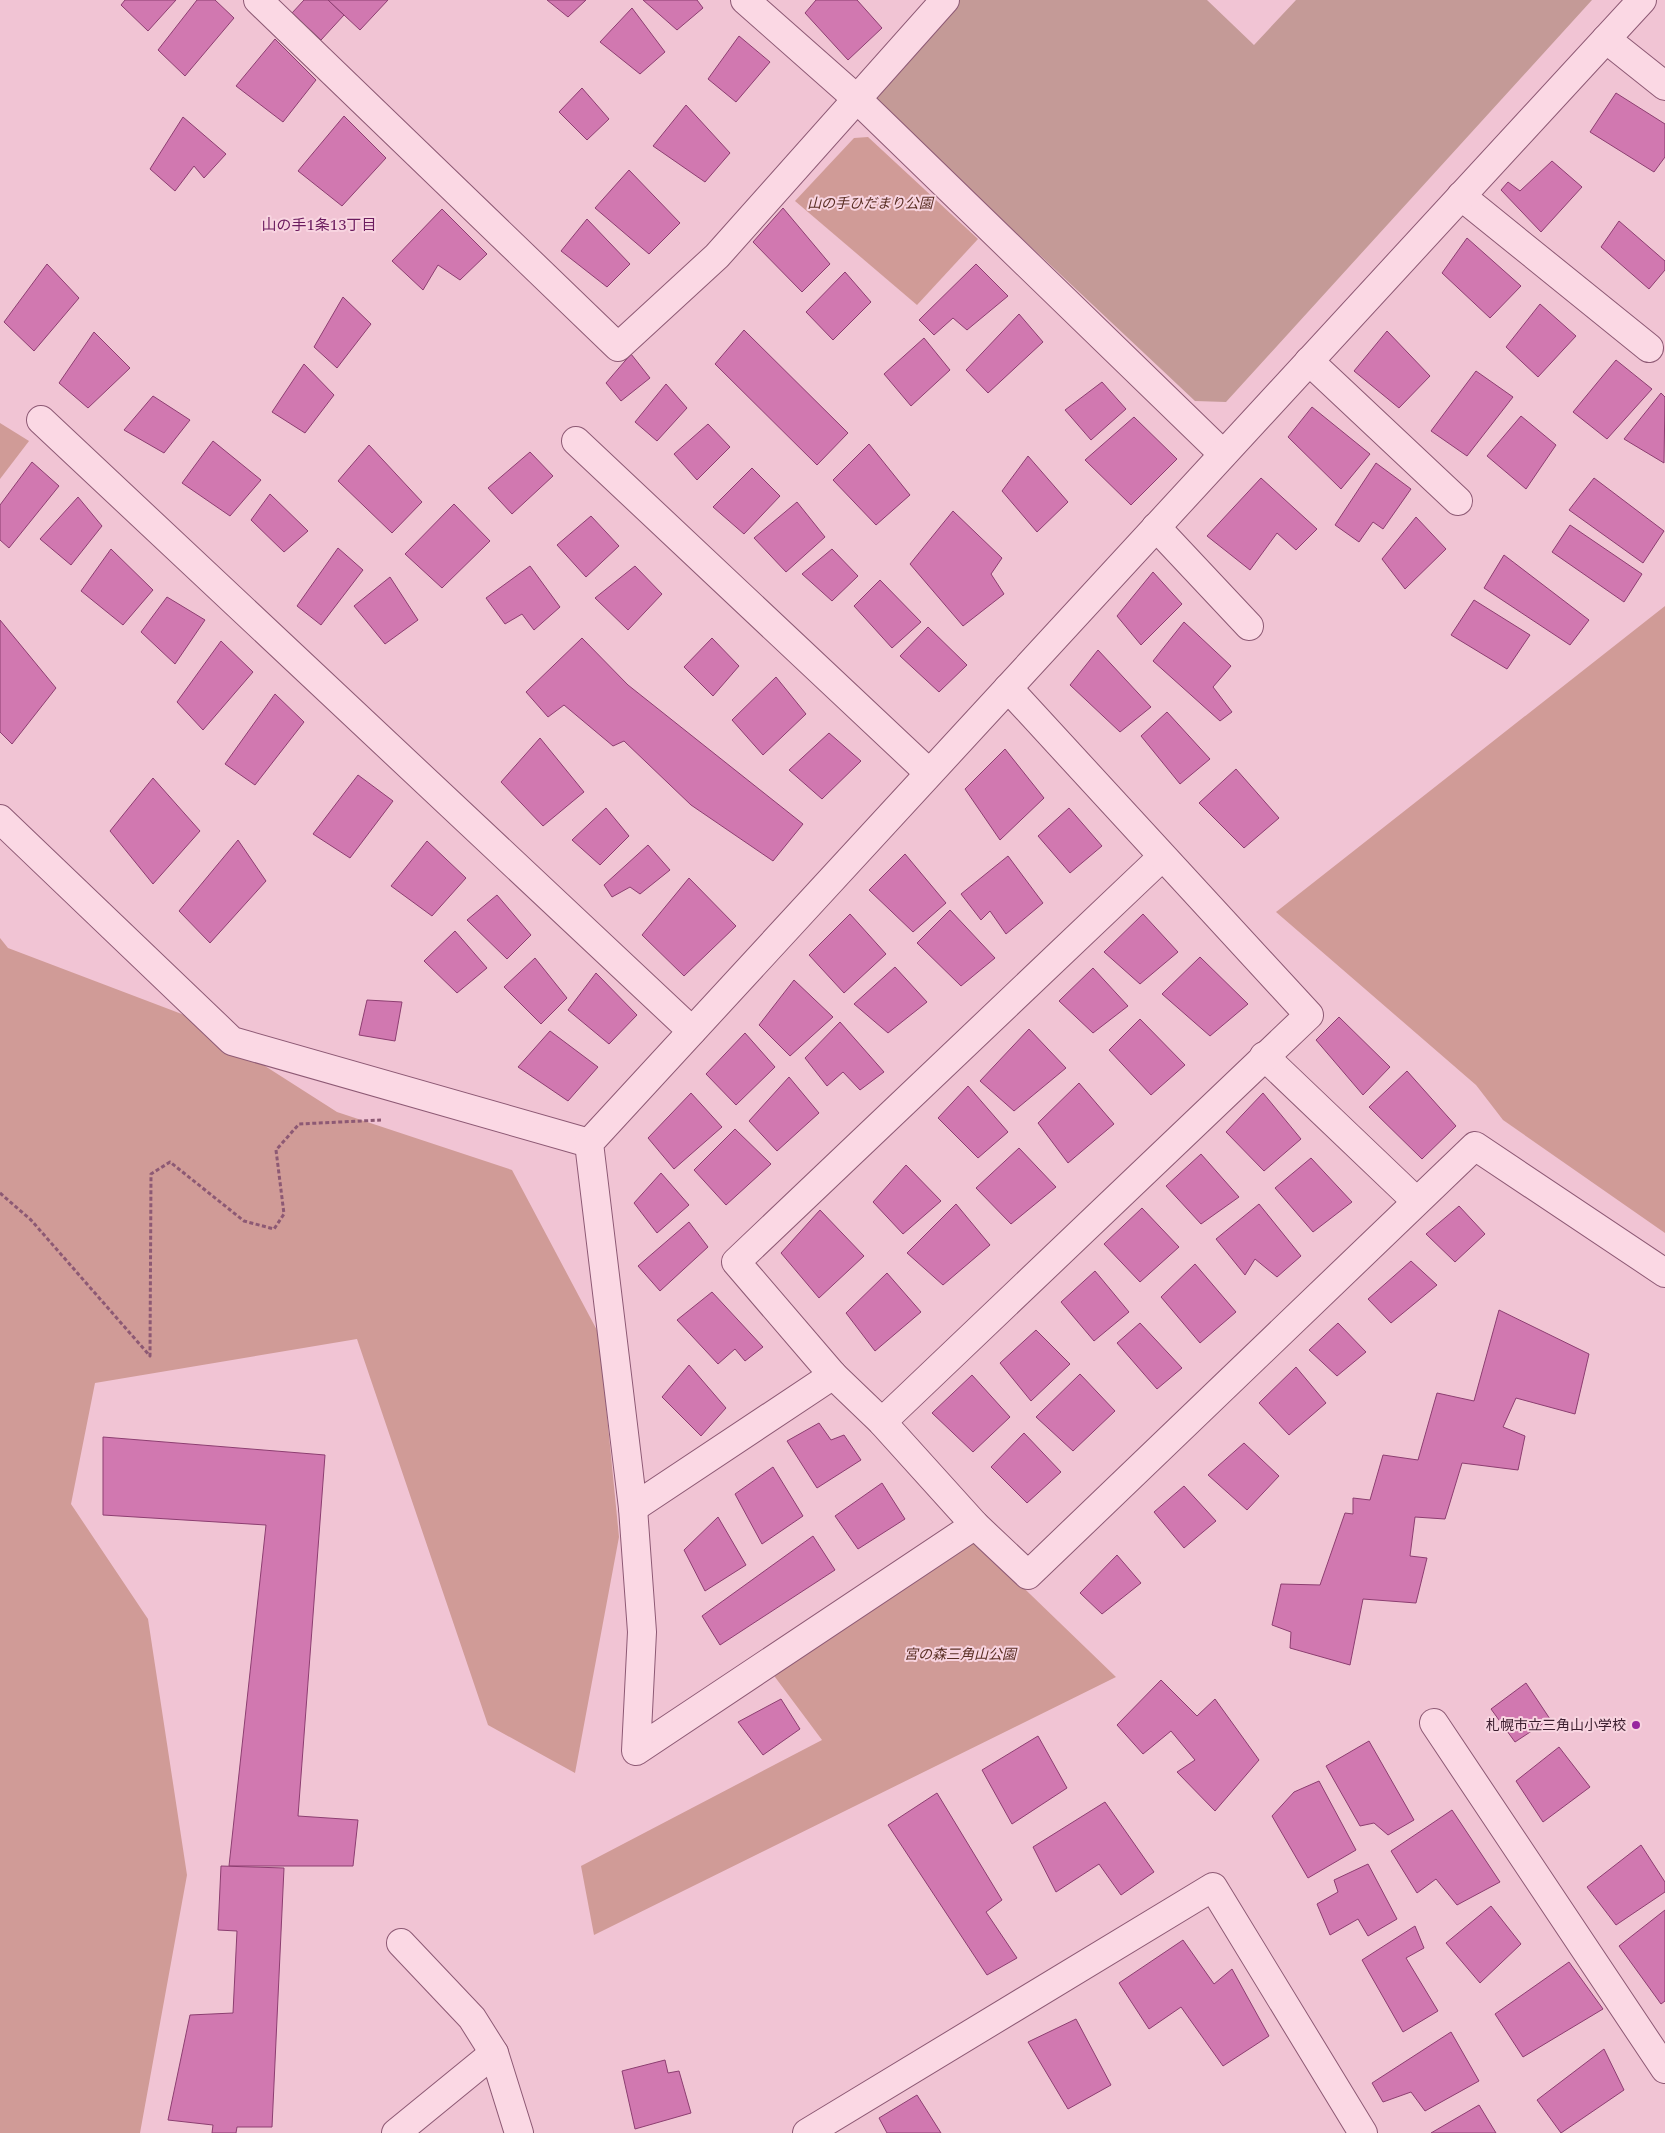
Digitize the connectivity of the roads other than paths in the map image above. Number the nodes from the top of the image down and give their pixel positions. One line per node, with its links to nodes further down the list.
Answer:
1 (745, 0): 7 (street)
2 (945, 0): 7 (street)
3 (1642, 0): 5 (street)
4 (267, 3): 7 (street)
5 (1606, 39): 6 (street); 8 (street)
6 (1665, 86)
7 (857, 99): 13 (street)
8 (1461, 196): 9 (street); 10 (street)
9 (1649, 348)
10 (1309, 361): 13 (street); 14 (street)
11 (41, 420): 21 (street)
12 (576, 441): 18 (street)
13 (1223, 454): 15 (street)
14 (1458, 500)
15 (1156, 527): 16 (street); 17 (street)
16 (1249, 626)
17 (1008, 688): 18 (street); 20 (street)
18 (929, 773): 21 (street)
19 (0, 819): 23 (street)
20 (1162, 857): 22 (street); 26 (street)
21 (692, 1031): 23 (street)
22 (1264, 1056): 24 (street); 27 (street)
23 (589, 1143): 28 (street)
24 (1416, 1201): 25 (street); 29 (street)
25 (1665, 1273)
26 (833, 1376): 27 (street); 28 (street)
27 (882, 1422): 29 (street)
28 (633, 1508): 29 (street)
29 (975, 1525)
30 (1434, 1723): 33 (street)
31 (401, 1943): 32 (street)
32 (494, 2053): 34 (street); 35 (street)
33 (1665, 2069)
34 (396, 2133)
35 (520, 2133)
36 (807, 2133): 37 (street)
37 (1363, 2133)

